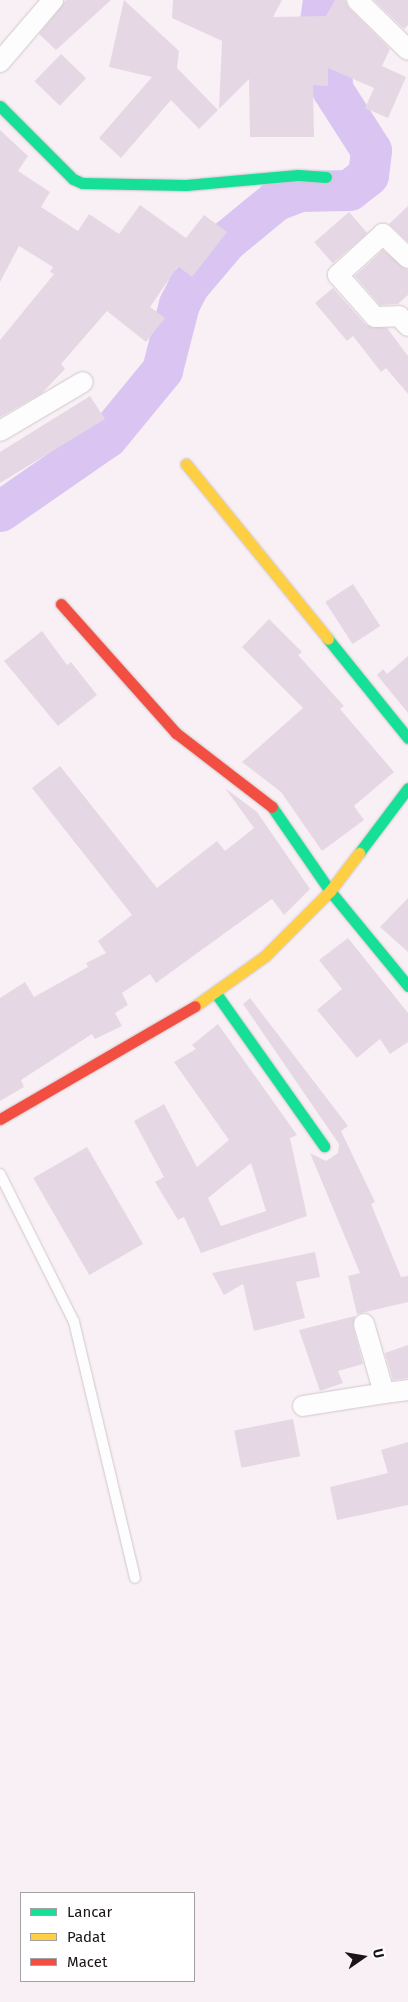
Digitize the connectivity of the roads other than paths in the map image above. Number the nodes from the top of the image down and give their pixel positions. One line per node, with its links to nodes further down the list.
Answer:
1 (53, 0): 4 (street)
2 (357, 0): 3 (street)
3 (406, 44)
4 (0, 62)
5 (0, 106): 6 (main road)
6 (326, 177)
7 (408, 258): 8 (street)
8 (408, 326)
9 (82, 382): 10 (street)
10 (0, 431)
11 (186, 464): 13 (main road)
12 (61, 604): 15 (main road)
13 (408, 738)
14 (408, 788): 15 (main road)
15 (330, 891): 16 (main road); 17 (main road)
16 (408, 986)
17 (215, 992): 18 (main road); 19 (main road)
18 (0, 1119)
19 (324, 1146)
20 (0, 1174): 25 (lane)
21 (364, 1324): 23 (street)
22 (408, 1390): 23 (street)
23 (384, 1393): 24 (street)
24 (303, 1406)
25 (134, 1578)

